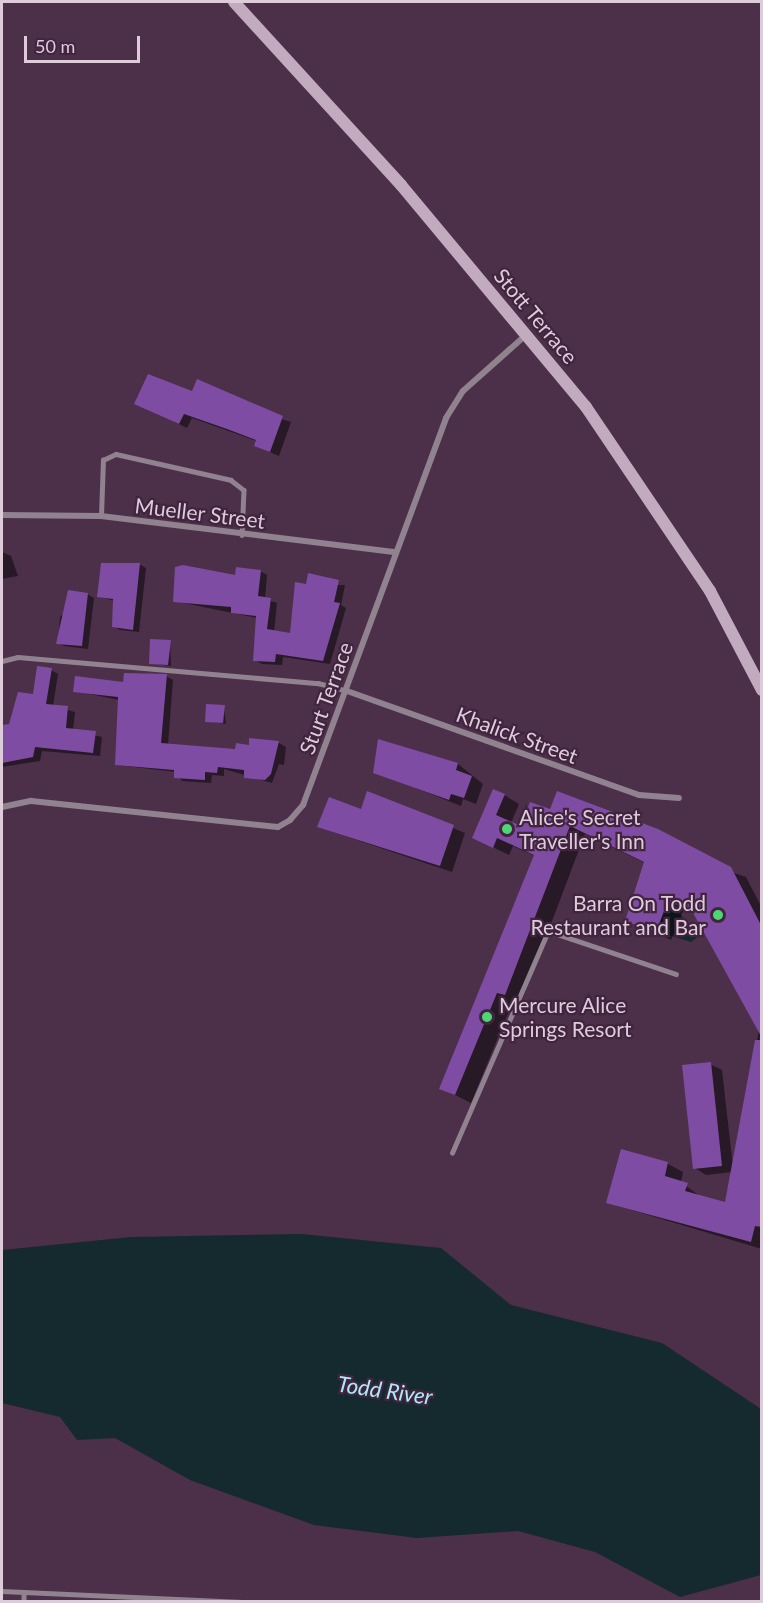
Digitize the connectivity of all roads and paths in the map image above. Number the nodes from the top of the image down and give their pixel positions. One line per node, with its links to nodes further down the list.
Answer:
1 (234, 2): 2 (main road, Stott Terrace)
2 (526, 334): 6 (street, Sturt Terrace); 8 (main road, Stott Terrace)
3 (2, 515): 4 (street, Mueller Street)
4 (101, 516): 5 (street, Mueller Street); 5 (lane)
5 (242, 536): 6 (street, Mueller Street)
6 (394, 552): 9 (street, Sturt Terrace)
7 (2, 661): 9 (lane)
8 (762, 690)
9 (347, 691): 10 (street, Khalick Street); 11 (street, Sturt Terrace)
10 (679, 798)
11 (2, 807)
12 (676, 974): 13 (lane)
13 (452, 1154)
14 (2, 1591): 15 (lane)
15 (24, 1592): 16 (lane); 17 (lane)
16 (247, 1601)
17 (24, 1602)

